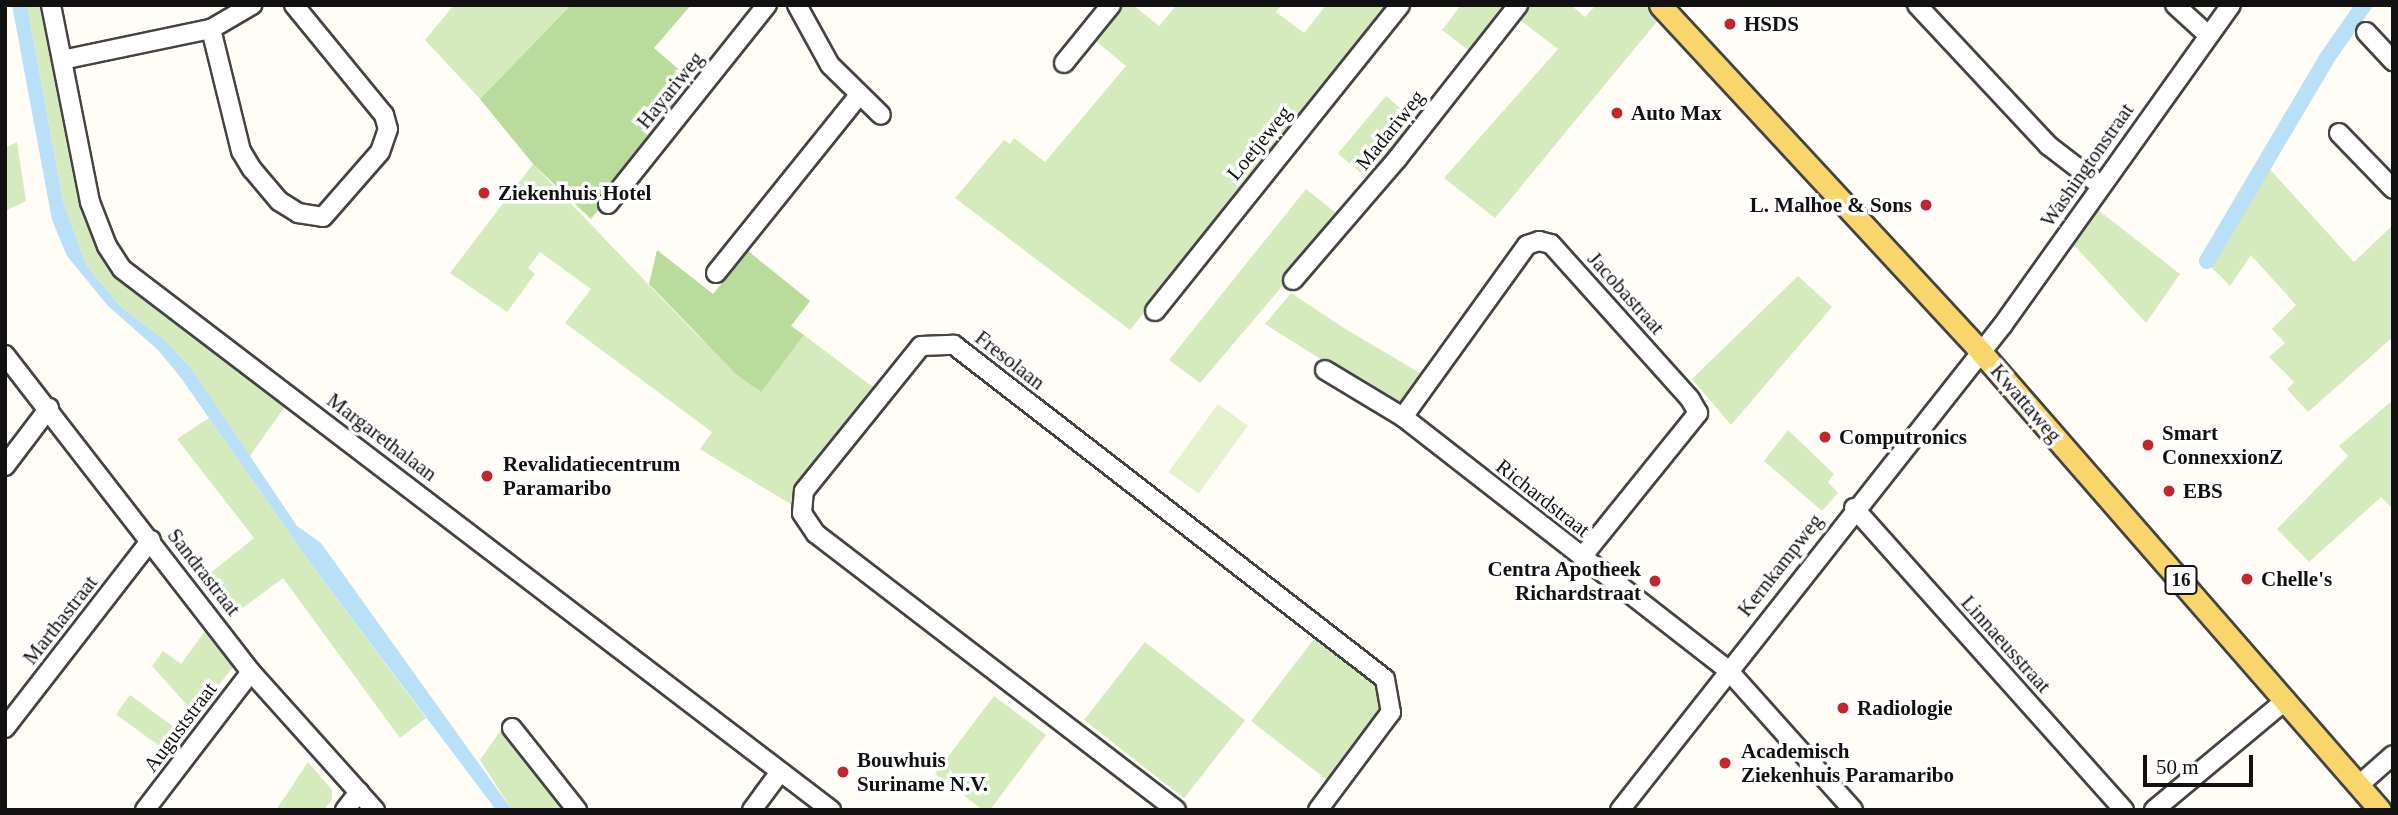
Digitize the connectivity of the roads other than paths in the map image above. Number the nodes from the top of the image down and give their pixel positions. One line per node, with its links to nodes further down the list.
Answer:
1 (51, 5): 16 (street, Margarethalaan)
2 (252, 5): 13 (street)
3 (294, 5): 13 (street)
4 (767, 5): 24 (street, Hayariweg)
5 (797, 5): 19 (street)
6 (1111, 5): 18 (street)
7 (1400, 5): 27 (street, Loetjeweg)
8 (1518, 5): 26 (street, Madariweg)
9 (1660, 5): 28 (main road, Kwattaweg / 16)
10 (1917, 5): 22 (street)
11 (2175, 5): 15 (street)
12 (2231, 5): 15 (street, Washingtonstraat)
13 (211, 29): 16 (street)
14 (2365, 33): 17 (street)
15 (2208, 35): 22 (street, Washingtonstraat)
16 (62, 60): 43 (street, Margarethalaan)
17 (2393, 61)
18 (1064, 63)
19 (859, 95): 20 (street); 25 (street)
20 (880, 115)
21 (2339, 133): 23 (street)
22 (2100, 185): 28 (street, Washingtonstraat)
23 (2393, 189)
24 (608, 204)
25 (716, 273)
26 (1293, 280)
27 (1155, 311)
28 (1981, 352): 34 (street, Kernkampweg); 39 (main road, Kwattaweg / 16)
29 (5, 355): 31 (street, Sandrastraat)
30 (1325, 370): 32 (street, Richardstraat)
31 (49, 408): 33 (street); 35 (street, Sandrastraat)
32 (1403, 417): 36 (street, Richardstraat); 36 (street, Jacobastraat)
33 (5, 466)
34 (1854, 508): 37 (street, Kernkampweg); 56 (street, Linnaeusstraat)
35 (151, 540): 38 (street, Sandrastraat); 40 (street, Marthastraat)
36 (1582, 557): 37 (street, Richardstraat)
37 (1727, 669): 54 (street, Kernkampweg); 55 (street, Richardstraat)
38 (251, 672): 45 (street, Sandrastraat); 46 (street, Auguststraat)
39 (2286, 700): 44 (main road, Kwattaweg / 16); 57 (street)
40 (5, 728)
41 (512, 728): 49 (street)
42 (2393, 755): 44 (street)
43 (780, 772): 50 (street); 51 (street, Margarethalaan)
44 (2358, 785): 58 (main road, Kwattaweg / 16)
45 (359, 792): 47 (street); 48 (street, Sandrastraat)
46 (145, 810)
47 (345, 810)
48 (375, 810)
49 (577, 810)
50 (752, 810)
51 (831, 810)
52 (1176, 810): 53 (street, Fresolaan)
53 (1318, 810)
54 (1620, 810)
55 (1853, 810)
56 (2124, 810)
57 (2154, 810)
58 (2380, 810)

